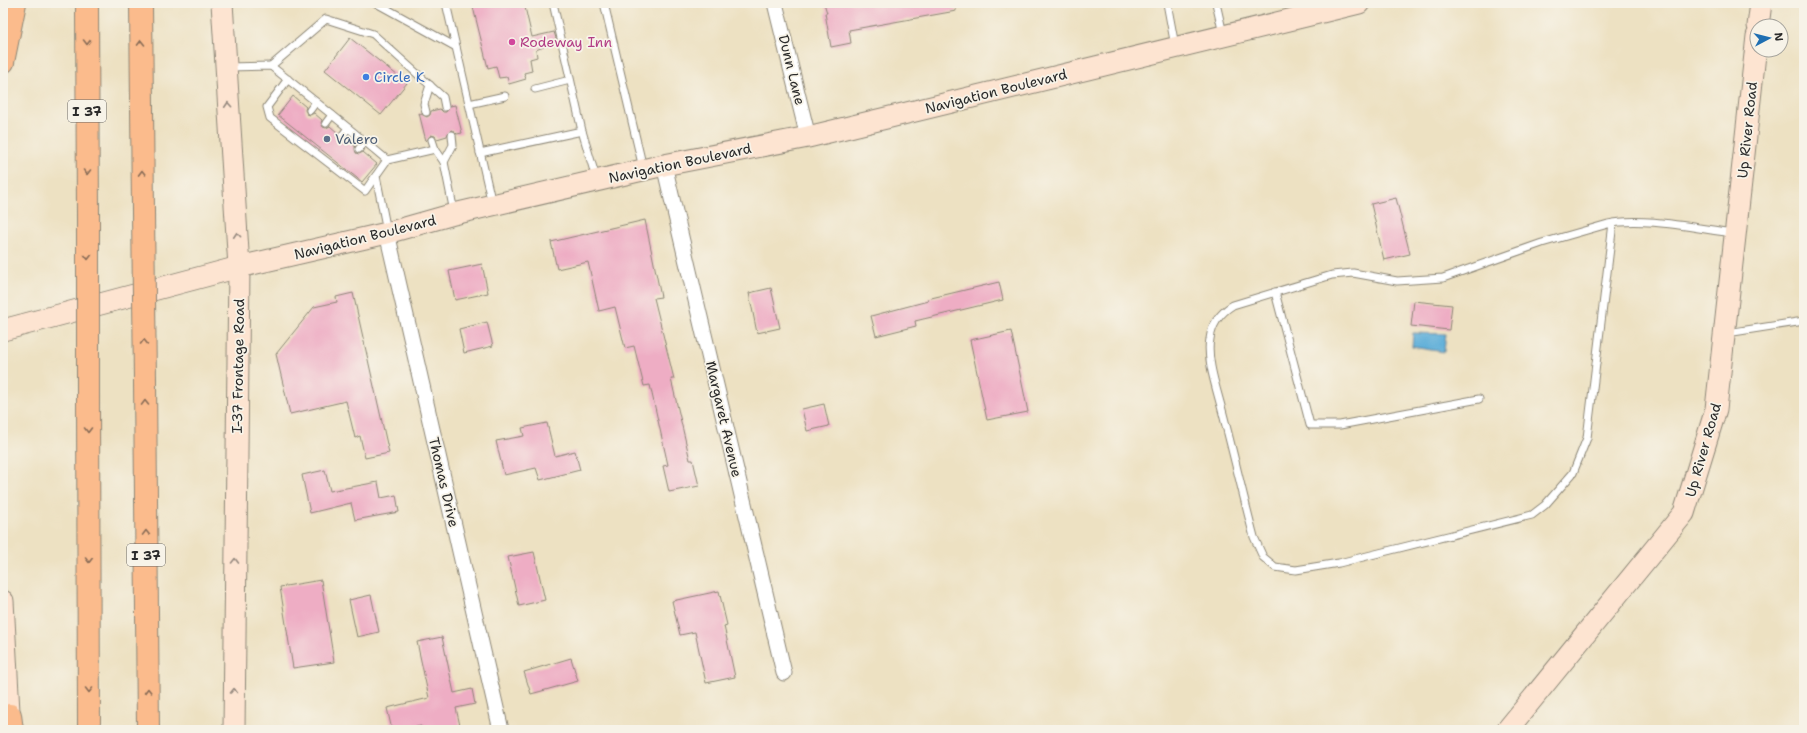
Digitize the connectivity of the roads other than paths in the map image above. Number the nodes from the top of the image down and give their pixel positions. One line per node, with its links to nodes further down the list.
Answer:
1 (15, 3): 19 (highway)
2 (87, 3): 65 (highway, I 37, one-way to 65, bridge)
3 (141, 3): 66 (highway, I 37, one-way to 3, bridge)
4 (222, 3): 21 (street, I-37 Frontage Road)
5 (376, 3): 16 (lane)
6 (446, 3): 16 (lane)
7 (553, 3): 23 (lane)
8 (604, 3): 47 (lane)
9 (775, 3): 38 (street, Dunn Lane)
10 (1167, 3): 17 (lane)
11 (1216, 3): 15 (lane)
12 (1359, 3): 15 (street, Navigation Boulevard)
13 (1761, 3): 14 (street)
14 (1759, 18)
15 (1224, 36): 17 (street, Navigation Boulevard)
16 (456, 48): 28 (lane)
17 (1175, 48): 38 (street, Navigation Boulevard)
18 (1755, 58): 54 (street, Up River Road)
19 (3, 62)
20 (272, 66): 21 (lane); 22 (lane); 24 (lane)
21 (226, 68): 55 (street, I-37 Frontage Road, one-way to 21)
22 (288, 79): 27 (lane); 48 (lane)
23 (570, 80): 25 (lane); 35 (lane)
24 (430, 85): 29 (lane); 31 (lane)
25 (535, 89)
26 (505, 96): 28 (lane)
27 (316, 102): 30 (lane); 32 (lane)
28 (469, 104): 43 (lane)
29 (446, 107)
30 (310, 110)
31 (426, 112)
32 (332, 115): 33 (lane); 34 (lane)
33 (326, 123)
34 (348, 128): 37 (lane); 40 (lane)
35 (582, 131): 43 (lane); 49 (lane)
36 (452, 135): 45 (lane)
37 (342, 136)
38 (808, 137): 46 (street, Navigation Boulevard)
39 (432, 140): 42 (lane)
40 (365, 141): 41 (lane); 44 (lane)
41 (359, 149)
42 (435, 149): 44 (lane); 45 (lane)
43 (480, 153): 50 (lane)
44 (388, 160): 48 (lane)
45 (444, 162): 51 (lane)
46 (664, 165): 47 (street, Navigation Boulevard); 63 (street, Margaret Avenue)
47 (644, 170): 49 (street, Navigation Boulevard)
48 (376, 176): 53 (lane)
49 (596, 180): 50 (street, Navigation Boulevard)
50 (492, 206): 51 (street, Navigation Boulevard)
51 (454, 214): 53 (street, Navigation Boulevard)
52 (1613, 223): 54 (lane); 56 (lane); 56 (lane)
53 (387, 233): 55 (street, Navigation Boulevard); 68 (street, Thomas Drive)
54 (1735, 234): 59 (street, Up River Road)
55 (239, 267): 58 (street, Navigation Boulevard); 67 (street, I-37 Frontage Road, one-way to 55)
56 (1275, 292): 60 (lane)
57 (1804, 321): 59 (lane)
58 (3, 330)
59 (1724, 334): 69 (street, Up River Road)
60 (1479, 399)
61 (3, 601): 62 (street)
62 (5, 666): 64 (street)
63 (784, 673)
64 (11, 725)
65 (89, 730)
66 (148, 730)
67 (234, 730)
68 (501, 730)
69 (1507, 730)

